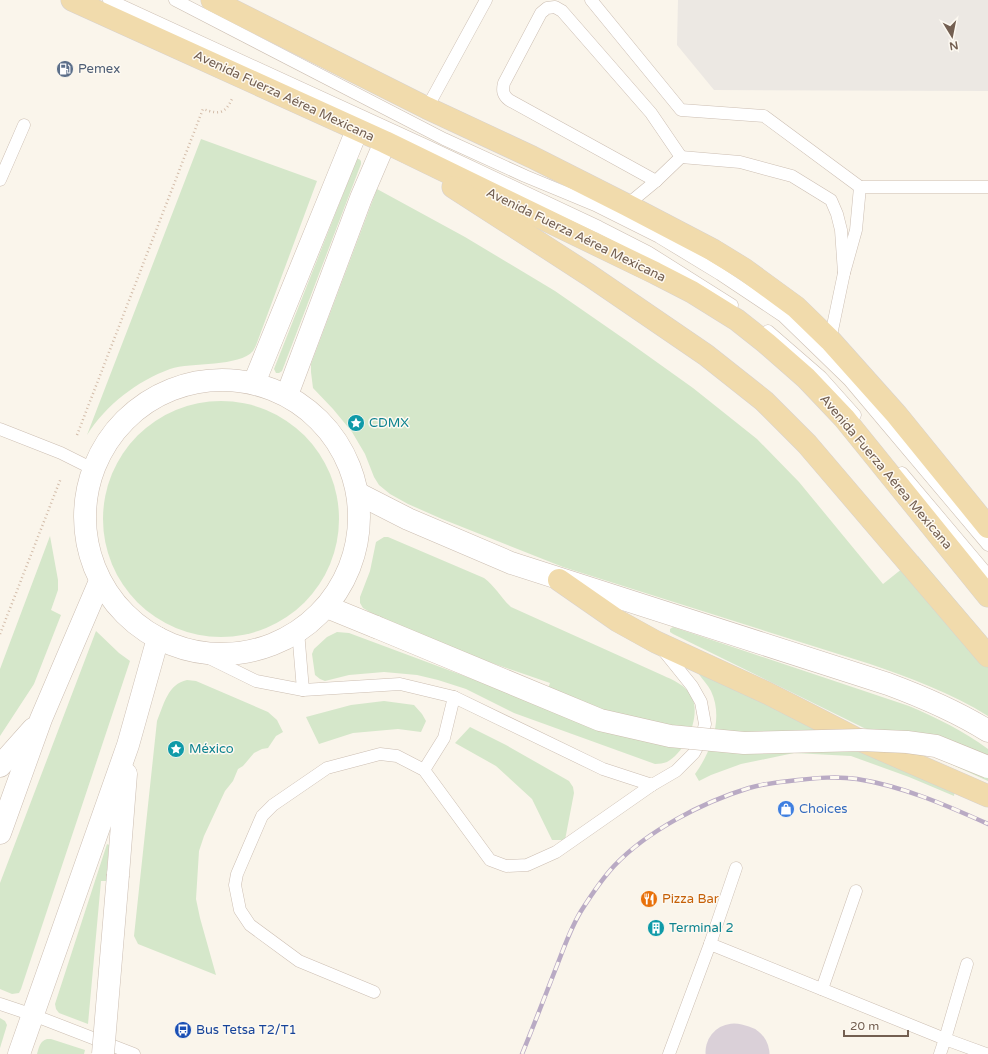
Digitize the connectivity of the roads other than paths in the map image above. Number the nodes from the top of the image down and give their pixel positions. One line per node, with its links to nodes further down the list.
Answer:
1 (72, 0): 9 (main road, Avenida Fuerza Aérea Mexicana)
2 (109, 0): 26 (lane)
3 (176, 0): 25 (lane)
4 (212, 0): 7 (main road)
5 (486, 0): 7 (lane)
6 (591, 0): 14 (lane)
7 (427, 108): 16 (main road)
8 (24, 125): 12 (lane)
9 (357, 130): 10 (main road, Avenida Fuerza Aérea Mexicana); 19 (street)
10 (385, 142): 20 (street); 29 (main road, Avenida Fuerza Aérea Mexicana); 35 (main road)
11 (681, 157): 13 (lane); 13 (lane); 17 (lane)
12 (0, 180)
13 (656, 181): 16 (lane)
14 (860, 187): 15 (lane); 17 (lane)
15 (988, 187)
16 (627, 205): 18 (main road)
17 (844, 273): 18 (lane)
18 (830, 340): 24 (main road)
19 (254, 383): 20 (street); 22 (street)
20 (287, 395): 23 (street)
21 (0, 429): 22 (lane)
22 (93, 469): 28 (street)
23 (359, 494): 27 (street); 30 (street)
24 (988, 527)
25 (988, 545)
26 (988, 575)
27 (559, 580): 33 (main road); 39 (street)
28 (100, 581): 32 (street); 38 (street)
29 (988, 596)
30 (326, 607): 31 (street); 42 (street, bridge)
31 (298, 631): 34 (street); 36 (lane)
32 (158, 638): 34 (street); 40 (street)
33 (656, 642): 44 (lane); 45 (main road)
34 (195, 651): 36 (lane)
35 (988, 656)
36 (303, 690): 37 (lane)
37 (454, 697): 43 (lane); 44 (lane)
38 (42, 719): 41 (street); 46 (street)
39 (988, 731)
40 (128, 745): 54 (street); 56 (street, bridge)
41 (0, 766)
42 (988, 767)
43 (424, 770): 44 (lane); 52 (lane)
44 (652, 785)
45 (988, 796)
46 (0, 833)
47 (736, 868): 49 (lane)
48 (856, 890): 51 (lane)
49 (710, 944): 51 (lane); 59 (lane)
50 (968, 964): 55 (lane)
51 (822, 989): 55 (lane)
52 (374, 992)
53 (0, 1004): 54 (lane)
54 (33, 1015): 56 (lane); 57 (street)
55 (945, 1039): 60 (lane); 61 (lane)
56 (108, 1051): 58 (lane)
57 (19, 1054)
58 (134, 1054)
59 (669, 1054)
60 (940, 1054)
61 (986, 1054)

